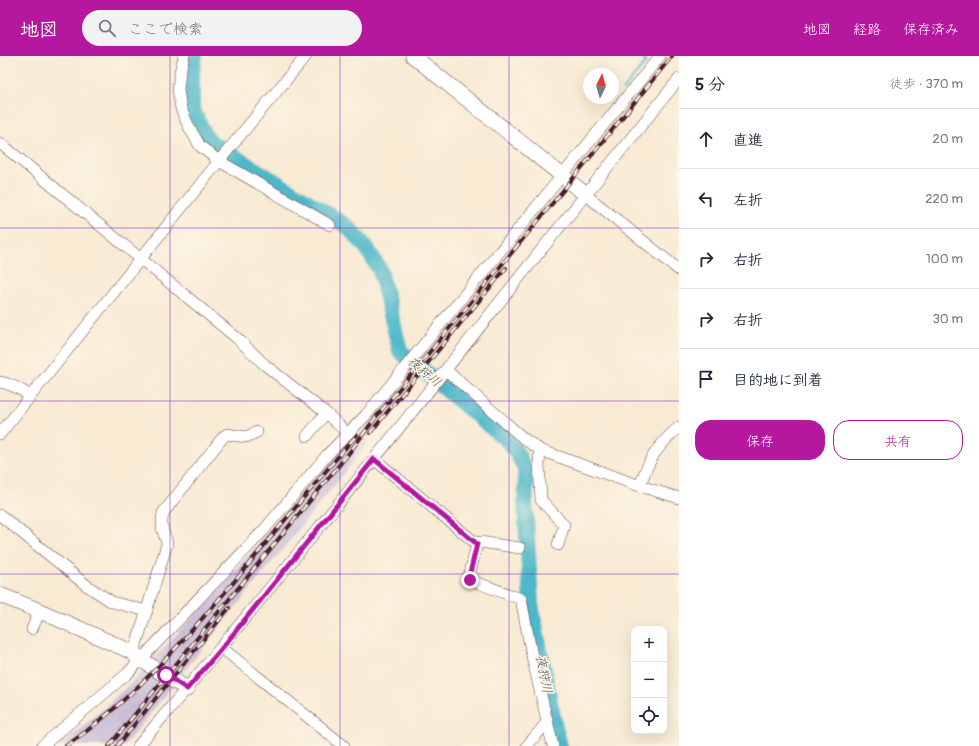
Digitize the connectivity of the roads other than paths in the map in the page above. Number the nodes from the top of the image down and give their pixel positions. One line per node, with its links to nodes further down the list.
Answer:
1 (184, 56): 7 (street)
2 (306, 56): 7 (street)
3 (413, 56): 8 (street)
4 (660, 56): 8 (street)
5 (679, 79): 9 (street)
6 (0, 143): 11 (street)
7 (220, 160): 10 (street); 11 (street)
8 (563, 176): 9 (street); 19 (street)
9 (585, 194): 12 (street); 13 (street)
10 (330, 225)
11 (141, 259): 15 (street); 16 (street)
12 (679, 270)
13 (445, 370): 22 (street); 23 (street)
14 (0, 382): 15 (street)
15 (30, 396): 20 (street)
16 (326, 413): 19 (street); 21 (street)
17 (679, 427): 24 (street)
18 (258, 432): 32 (street)
19 (347, 433): 35 (street)
20 (0, 434)
21 (307, 436)
22 (540, 457): 24 (street); 28 (street)
23 (374, 459): 27 (street); 34 (street)
24 (640, 486): 25 (street)
25 (679, 498)
26 (0, 515): 32 (street)
27 (477, 544): 29 (street); 37 (street)
28 (558, 545)
29 (520, 548)
30 (0, 595): 31 (street)
31 (40, 611): 33 (street); 35 (street)
32 (147, 611): 35 (street)
33 (32, 629)
34 (222, 648): 36 (street); 41 (street)
35 (136, 656): 36 (street); 39 (street)
36 (187, 689): 40 (street)
37 (548, 721): 38 (street); 42 (street)
38 (551, 744)
39 (42, 746)
40 (138, 746)
41 (344, 746)
42 (527, 746)

